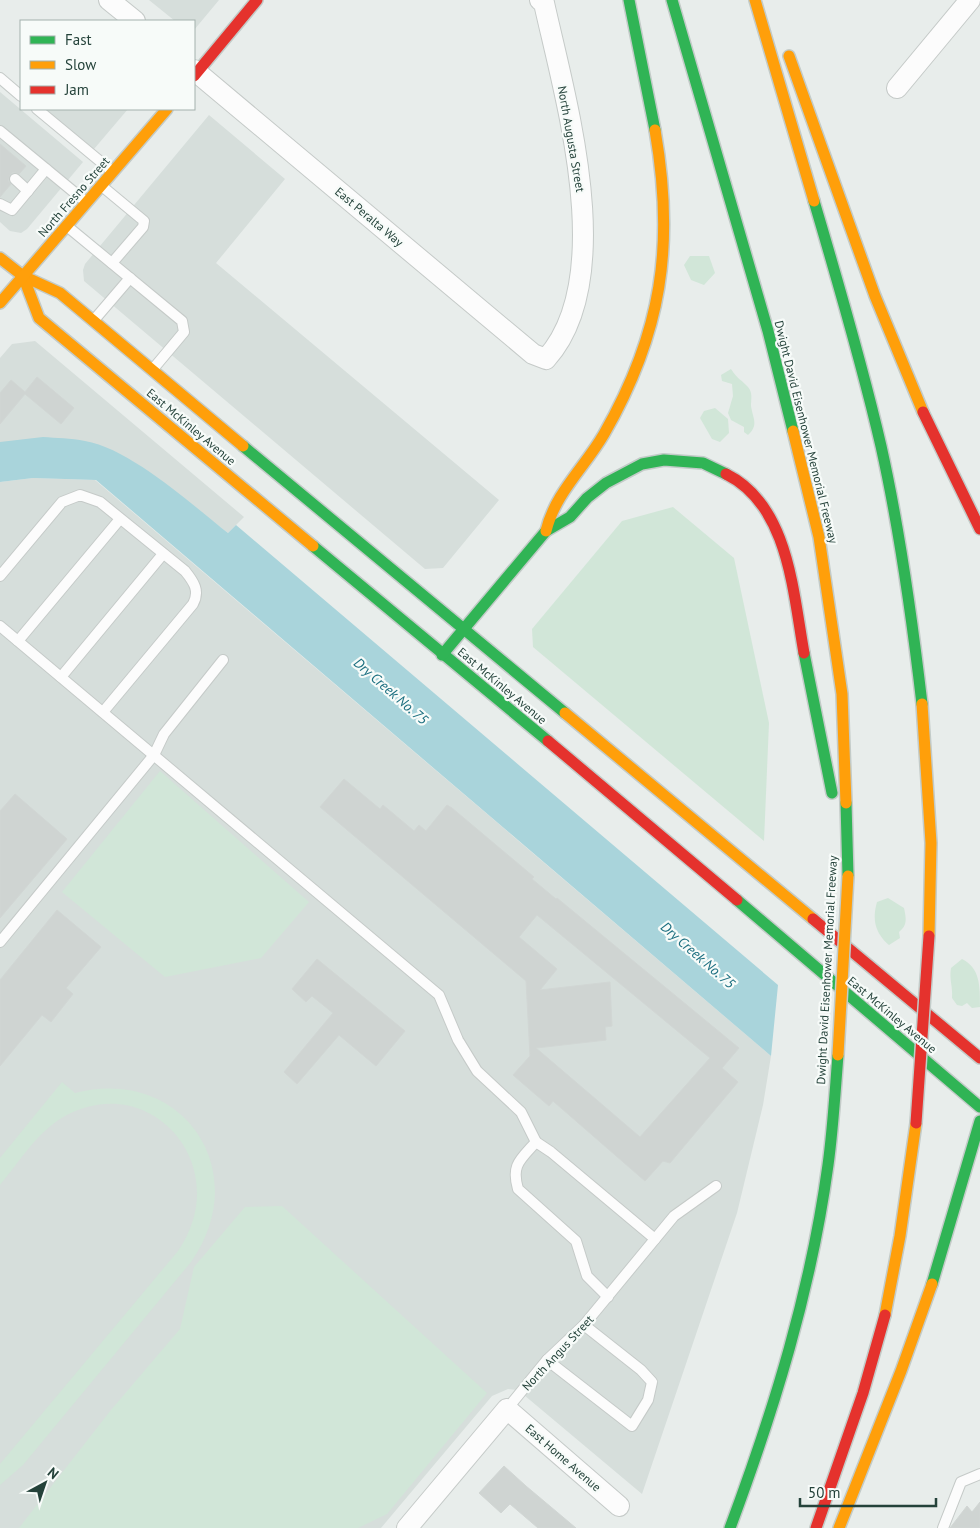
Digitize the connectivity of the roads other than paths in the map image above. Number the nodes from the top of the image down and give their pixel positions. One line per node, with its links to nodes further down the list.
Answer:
1 (257, 0): 11 (main road)
2 (629, 0): 36 (main road)
3 (672, 0): 47 (main road, Dwight David Eisenhower Memorial Freeway)
4 (755, 0): 63 (main road, bridge)
5 (970, 0): 8 (street); 13 (street)
6 (114, 1): 9 (street)
7 (542, 1): 32 (street, North Augusta Street)
8 (980, 9)
9 (133, 20)
10 (786, 45): 35 (main road)
11 (195, 73): 32 (street, East Peralta Way)
12 (0, 78): 14 (lane)
13 (897, 88)
14 (20, 95)
15 (38, 110): 19 (lane)
16 (166, 110): 19 (main road, North Fresno Street)
17 (0, 131): 18 (lane)
18 (46, 169): 22 (lane); 23 (lane)
19 (114, 172): 21 (main road, North Fresno Street)
20 (14, 179): 22 (lane)
21 (102, 186): 23 (main road, North Fresno Street); 27 (lane)
22 (28, 191): 24 (lane)
23 (87, 203): 25 (main road, North Fresno Street)
24 (0, 204)
25 (67, 226): 27 (lane); 28 (main road, North Fresno Street)
26 (0, 258): 28 (main road, East McKinley Avenue)
27 (112, 263): 29 (lane)
28 (23, 276): 30 (main road, North Fresno Street); 31 (main road, East McKinley Avenue); 42 (main road, East McKinley Avenue)
29 (130, 278): 31 (lane); 33 (lane)
30 (0, 303)
31 (94, 321): 33 (main road, East McKinley Avenue)
32 (546, 359)
33 (153, 370): 40 (main road, East McKinley Avenue)
34 (120, 519): 37 (lane); 38 (lane); 41 (lane)
35 (980, 529)
36 (546, 531): 40 (main road); 47 (main road)
37 (164, 554): 44 (lane); 45 (lane)
38 (0, 576)
39 (0, 626): 41 (lane)
40 (465, 628): 42 (main road); 49 (main road, East McKinley Avenue)
41 (18, 641): 44 (lane)
42 (442, 655): 50 (main road, East McKinley Avenue)
43 (223, 660): 46 (lane)
44 (61, 677): 45 (lane)
45 (103, 712): 46 (lane)
46 (154, 755): 48 (lane); 52 (lane)
47 (848, 876): 62 (main road, Dwight David Eisenhower Memorial Freeway, bridge)
48 (0, 942)
49 (980, 1058)
50 (980, 1107)
51 (980, 1120): 64 (main road)
52 (536, 1142): 54 (lane); 55 (lane)
53 (716, 1186): 54 (lane, North Angus Street)
54 (655, 1239): 55 (lane, North Angus Street)
55 (608, 1297): 56 (lane, North Angus Street)
56 (584, 1325): 57 (lane, North Angus Street); 57 (lane)
57 (547, 1360): 58 (lane, North Angus Street)
58 (507, 1409): 60 (street, East Home Avenue); 61 (street, North Angus Street)
59 (980, 1474): 65 (lane)
60 (619, 1506)
61 (407, 1528)
62 (730, 1528)
63 (816, 1528)
64 (839, 1528)
65 (943, 1528)

